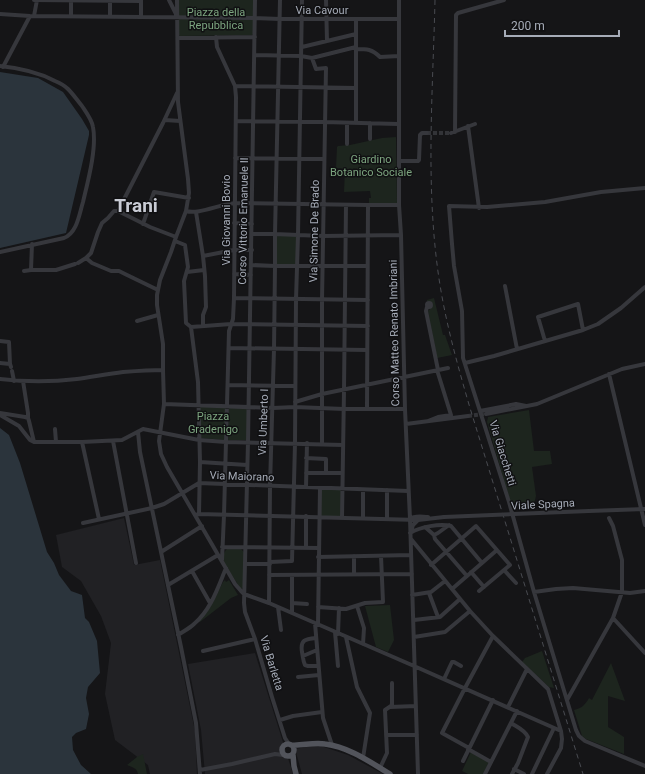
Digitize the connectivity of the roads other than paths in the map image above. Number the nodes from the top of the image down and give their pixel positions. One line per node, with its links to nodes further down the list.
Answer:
1 (36, 0): 2 (street); 15 (street)
2 (71, 0): 3 (street); 16 (street)
3 (110, 0): 4 (street); 17 (street)
4 (141, 0): 18 (street)
5 (169, 0): 19 (street)
6 (177, 0): 19 (street)
7 (255, 0): 20 (street)
8 (280, 0): 21 (street)
9 (302, 0): 22 (street)
10 (326, 0): 23 (street)
11 (399, 0): 25 (street, Corso Matteo Renato Imbriani)
12 (504, 0): 13 (street)
13 (495, 1): 58 (street)
14 (0, 14): 15 (street, Via Cavour)
15 (32, 16): 16 (street, Via Cavour); 38 (street)
16 (71, 16): 17 (street, Via Cavour)
17 (110, 16): 18 (street, Via Cavour)
18 (141, 17): 19 (street, Via Cavour)
19 (177, 17): 20 (street, Via Cavour); 29 (street)
20 (255, 18): 21 (street, Via Cavour); 28 (street)
21 (280, 19): 22 (street, Via Cavour); 34 (street)
22 (302, 19): 23 (street, Via Cavour); 31 (street)
23 (326, 19): 24 (street, Via Cavour); 30 (street)
24 (356, 19): 25 (street, Via Cavour); 26 (street)
25 (399, 19): 36 (street, Corso Matteo Renato Imbriani)
26 (356, 34): 30 (street); 32 (street)
27 (216, 37): 28 (street); 29 (street); 39 (street, Via Giovanni Bovio)
28 (255, 37): 33 (street, Corso Vittorio Emanuele II)
29 (178, 38): 45 (street)
30 (327, 41): 31 (street)
31 (302, 47): 35 (street)
32 (356, 48): 36 (street); 37 (street); 44 (street)
33 (255, 55): 34 (street); 40 (street, Corso Vittorio Emanuele II)
34 (280, 55): 35 (street); 42 (street)
35 (302, 56): 37 (street); 41 (street)
36 (399, 56): 56 (street, Corso Matteo Renato Imbriani)
37 (312, 58): 43 (street, Via Simone De Brado)
38 (1, 66): 93 (street)
39 (235, 86): 40 (street); 48 (street, Via Giovanni Bovio)
40 (254, 86): 42 (street); 49 (street, Corso Vittorio Emanuele II)
41 (301, 86): 42 (street); 43 (street); 51 (street)
42 (278, 87): 50 (street)
43 (325, 87): 44 (street); 52 (street, Via Simone De Brado)
44 (356, 88): 54 (street)
45 (178, 91): 46 (street); 47 (street)
46 (165, 120): 47 (street); 79 (street)
47 (180, 121): 69 (street)
48 (236, 121): 49 (street); 62 (street, Via Giovanni Bovio)
49 (253, 122): 50 (street); 63 (street, Corso Vittorio Emanuele II)
50 (277, 122): 51 (street); 64 (street)
51 (300, 122): 52 (street); 65 (street)
52 (324, 122): 53 (street); 66 (street, Via Simone De Brado)
53 (347, 123): 54 (street); 61 (street)
54 (356, 123): 55 (street)
55 (370, 123): 56 (street); 60 (street)
56 (398, 124): 67 (street, Corso Matteo Renato Imbriani)
57 (475, 124): 58 (street)
58 (468, 126): 78 (street)
59 (427, 133): 67 (street)
60 (370, 139)
61 (347, 144)
62 (235, 158): 63 (street); 70 (street, Via Giovanni Bovio)
63 (253, 158): 64 (street); 71 (street, Corso Vittorio Emanuele II)
64 (277, 158): 65 (street); 72 (street)
65 (300, 159): 66 (street); 73 (street)
66 (324, 159): 74 (street, Via Simone De Brado)
67 (398, 161): 77 (street, Corso Matteo Renato Imbriani)
68 (645, 188): 78 (street)
69 (189, 198): 80 (street); 83 (street)
70 (235, 203): 71 (street); 81 (street); 82 (street, Via Giovanni Bovio)
71 (252, 203): 72 (street); 84 (street, Corso Vittorio Emanuele II)
72 (275, 204): 73 (street); 86 (street)
73 (298, 204): 74 (street); 87 (street)
74 (324, 205): 75 (street); 90 (street, Via Simone De Brado)
75 (346, 205): 76 (street); 91 (street)
76 (368, 205): 77 (street); 88 (street)
77 (399, 205): 89 (street, Corso Matteo Renato Imbriani)
78 (479, 208): 145 (street, Via Giacchetti)
79 (118, 211): 83 (street); 98 (street)
80 (186, 211): 81 (street); 92 (street)
81 (196, 212): 97 (street)
82 (234, 223): 84 (street); 94 (street, Via Giovanni Bovio)
83 (143, 224): 92 (street)
84 (252, 224): 85 (street, Corso Vittorio Emanuele II)
85 (252, 234): 86 (street); 95 (street, Corso Vittorio Emanuele II)
86 (275, 234): 87 (street); 100 (street, Via Umberto I)
87 (298, 235): 90 (street); 101 (street)
88 (368, 235): 89 (street); 91 (street); 104 (street)
89 (401, 235): 152 (street, Corso Matteo Renato Imbriani)
90 (323, 236): 91 (street); 102 (street, Via Simone De Brado)
91 (345, 236): 103 (street)
92 (175, 239): 108 (street); 113 (street)
93 (32, 244): 96 (street); 105 (street)
94 (234, 250): 95 (street); 97 (street); 109 (street, Via Giovanni Bovio)
95 (252, 250): 99 (street, Corso Vittorio Emanuele II)
96 (0, 252)
97 (203, 256): 106 (street)
98 (86, 258): 105 (street); 113 (street)
99 (251, 265): 100 (street); 110 (street, Corso Vittorio Emanuele II)
100 (275, 266): 101 (street); 116 (street, Via Umberto I)
101 (298, 266): 102 (street); 117 (street)
102 (323, 266): 103 (street); 118 (street, Via Simone De Brado)
103 (345, 266): 104 (street); 119 (street)
104 (367, 266): 120 (street)
105 (30, 270): 107 (street)
106 (204, 270): 108 (street); 128 (street)
107 (24, 271)
108 (187, 272): 132 (street)
109 (234, 274): 110 (street); 114 (street, Via Giovanni Bovio)
110 (251, 275): 115 (street, Corso Vittorio Emanuele II)
111 (505, 286): 140 (street)
112 (645, 287): 133 (street)
113 (158, 290): 122 (street)
114 (234, 298): 115 (street); 124 (street, Via Giovanni Bovio)
115 (251, 299): 116 (street); 125 (street, Corso Vittorio Emanuele II)
116 (274, 299): 117 (street); 126 (street, Via Umberto I)
117 (296, 300): 118 (street); 127 (street)
118 (322, 300): 119 (street); 129 (street, Via Simone De Brado)
119 (345, 300): 120 (street); 130 (street)
120 (368, 300): 131 (street)
121 (427, 307): 150 (street)
122 (158, 315): 123 (street); 149 (street)
123 (137, 321)
124 (231, 324): 125 (street); 128 (street); 136 (street, Via Giovanni Bovio)
125 (250, 325): 126 (street); 137 (street, Corso Vittorio Emanuele II)
126 (274, 325): 127 (street); 138 (street, Via Umberto I)
127 (296, 325): 129 (street); 139 (street)
128 (203, 326): 132 (street)
129 (322, 326): 130 (street); 141 (street, Via Simone De Brado)
130 (345, 326): 131 (street); 142 (street)
131 (368, 326): 143 (street)
132 (191, 327): 164 (street)
133 (583, 330): 135 (street); 135 (street)
134 (0, 341): 147 (street)
135 (545, 341): 140 (street)
136 (229, 348): 137 (street); 156 (street, Via Giovanni Bovio)
137 (250, 348): 138 (street); 157 (street, Corso Vittorio Emanuele II)
138 (274, 349): 139 (street); 159 (street, Via Umberto I)
139 (296, 349): 141 (street); 160 (street)
140 (517, 349): 145 (street)
141 (322, 350): 142 (street); 162 (street, Via Simone De Brado)
142 (344, 350): 143 (street); 161 (street)
143 (367, 350): 158 (street)
144 (0, 363): 147 (street)
145 (465, 363): 174 (street, Via Giacchetti)
146 (645, 364): 151 (street)
147 (11, 367): 154 (street)
148 (448, 368): 150 (street)
149 (163, 370): 155 (street); 163 (street)
150 (438, 370): 152 (street); 179 (street)
151 (609, 374): 168 (street); 217 (street)
152 (405, 377): 158 (street); 173 (street, Corso Matteo Renato Imbriani)
153 (0, 379): 154 (street)
154 (14, 381): 155 (street)
155 (23, 381): 178 (street)
156 (228, 385): 157 (street); 166 (street, Via Giovanni Bovio)
157 (249, 385): 159 (street); 167 (street, Corso Vittorio Emanuele II)
158 (367, 385): 161 (street); 172 (street)
159 (273, 386): 160 (street); 169 (street, Via Umberto I)
160 (295, 386): 165 (street)
161 (344, 390): 162 (street); 171 (street)
162 (322, 394): 165 (street); 170 (street, Via Simone De Brado)
163 (164, 404): 164 (street); 183 (street)
164 (198, 405): 166 (street); 184 (street)
165 (295, 405): 169 (street); 170 (street); 192 (street)
166 (228, 406): 167 (street); 189 (street)
167 (249, 406): 169 (street); 190 (street)
168 (529, 406): 174 (street); 176 (street)
169 (273, 408): 191 (street, Via Umberto I)
170 (322, 408): 171 (street); 194 (street, Via Simone De Brado)
171 (344, 409): 172 (street); 195 (street)
172 (367, 409): 173 (street)
173 (405, 409): 180 (street, Corso Matteo Renato Imbriani)
174 (480, 411): 282 (street, Via Giacchetti)
175 (0, 414): 178 (street); 186 (street)
176 (486, 414)
177 (468, 416): 179 (street)
178 (28, 418): 186 (street)
179 (428, 421): 180 (street)
180 (406, 424): 213 (street, Corso Matteo Renato Imbriani)
181 (55, 429): 187 (street)
182 (138, 432): 183 (street); 185 (street); 216 (street)
183 (160, 432): 184 (street); 214 (street)
184 (199, 440): 189 (street); 197 (street)
185 (113, 441): 188 (street); 218 (street)
186 (34, 442): 187 (street)
187 (56, 442): 188 (street)
188 (82, 442): 231 (street)
189 (226, 442): 190 (street); 198 (street)
190 (248, 442): 191 (street); 199 (street, Via Barletta)
191 (271, 442): 192 (street); 206 (street, Via Umberto I)
192 (295, 443): 193 (street); 207 (street)
193 (306, 443): 194 (street); 196 (street)
194 (322, 444): 195 (street)
195 (343, 444): 202 (street)
196 (306, 458): 200 (street); 201 (street)
197 (200, 462): 198 (street); 203 (street)
198 (225, 464): 199 (street); 204 (street)
199 (247, 465): 205 (street, Via Barletta)
200 (306, 473): 201 (street); 208 (street)
201 (326, 473): 202 (street)
202 (342, 473): 210 (street)
203 (199, 483): 204 (street, Via Maiorano); 214 (street, Via Maiorano); 219 (street)
204 (225, 484): 205 (street, Via Maiorano); 220 (street)
205 (247, 486): 206 (street, Via Maiorano); 221 (street, Via Barletta)
206 (270, 486): 207 (street, Via Maiorano); 222 (street, Via Umberto I)
207 (294, 487): 208 (street, Via Maiorano); 223 (street)
208 (306, 487): 209 (street, Via Maiorano)
209 (320, 488): 210 (street, Via Maiorano); 225 (street)
210 (342, 489): 211 (street, Via Maiorano); 228 (street)
211 (364, 490): 212 (street, Via Maiorano); 229 (street)
212 (387, 490): 213 (street, Via Maiorano); 232 (street)
213 (408, 491): 215 (street, Corso Matteo Renato Imbriani)
214 (182, 493): 216 (street, Via Maiorano); 219 (street)
215 (409, 506): 226 (street); 233 (street, Corso Matteo Renato Imbriani)
216 (152, 508): 218 (street, Via Maiorano); 251 (street)
217 (643, 508): 227 (street, Viale Spagna, bridge); 237 (street)
218 (126, 513): 231 (street, Via Maiorano); 259 (street)
219 (197, 515): 220 (street); 238 (street)
220 (224, 515): 221 (street); 244 (street)
221 (246, 515): 222 (street); 245 (street, Via Barletta)
222 (270, 516): 223 (street); 246 (street, Via Umberto I)
223 (293, 516): 224 (street); 247 (street)
224 (306, 516): 225 (street); 248 (street)
225 (319, 517): 228 (street); 249 (street)
226 (426, 517): 227 (street, Viale Spagna); 233 (street, Viale Spagna)
227 (444, 517): 234 (street, Viale Spagna)
228 (342, 518): 229 (street)
229 (363, 518): 232 (street)
230 (609, 518): 283 (street)
231 (99, 519): 235 (street, Via Maiorano)
232 (387, 519): 233 (street)
233 (410, 519): 234 (street, Viale Spagna); 240 (street, Corso Matteo Renato Imbriani)
234 (418, 520): 240 (street)
235 (83, 523)
236 (450, 525): 239 (street); 241 (street); 242 (street)
237 (645, 525)
238 (202, 526): 251 (street); 253 (street)
239 (425, 527): 240 (street); 241 (street)
240 (410, 533): 243 (street, Corso Matteo Renato Imbriani)
241 (434, 535): 252 (street)
242 (462, 538): 250 (street); 252 (street); 261 (street)
243 (411, 539): 254 (street, Corso Matteo Renato Imbriani); 263 (street)
244 (222, 547): 245 (street); 258 (street)
245 (245, 547): 246 (street); 262 (street, Via Barletta)
246 (270, 548): 247 (street); 260 (street, Via Umberto I)
247 (292, 548): 248 (street); 260 (street)
248 (306, 548): 249 (street)
249 (318, 548): 257 (street)
250 (497, 550): 261 (street); 265 (street)
251 (161, 552): 277 (street)
252 (446, 552): 263 (street); 274 (street)
253 (218, 555): 258 (street); 266 (street)
254 (411, 555): 256 (street); 270 (street, Corso Matteo Renato Imbriani)
255 (354, 556): 256 (street); 257 (street); 268 (street)
256 (381, 556): 269 (street)
257 (318, 557): 273 (street)
258 (222, 560): 264 (street)
259 (136, 563)
260 (270, 563): 262 (street); 271 (street, Via Umberto I)
261 (482, 563): 267 (street)
262 (245, 564): 285 (street, Via Barletta)
263 (431, 565): 275 (street)
264 (226, 568): 285 (street); 288 (street)
265 (504, 570): 276 (street); 278 (street)
266 (192, 571): 277 (street); 288 (street)
267 (471, 572): 274 (street); 278 (street)
268 (354, 574): 269 (street); 273 (street)
269 (382, 574): 270 (street); 292 (street)
270 (412, 574): 286 (street, Corso Matteo Renato Imbriani)
271 (269, 575): 272 (street); 289 (street, Via Umberto I)
272 (292, 575): 273 (street); 290 (street)
273 (318, 575): 294 (street)
274 (467, 576): 279 (street)
275 (445, 581): 279 (street); 284 (street)
276 (516, 584)
277 (168, 585): 304 (street)
278 (484, 587): 280 (street)
279 (452, 589): 287 (street)
280 (479, 591)
281 (645, 591): 283 (street)
282 (534, 592): 283 (street); 326 (street, Via Giacchetti)
283 (622, 592): 299 (street)
284 (430, 593): 286 (street); 298 (street)
285 (244, 594): 289 (street); 309 (street, Via Barletta)
286 (412, 595): 300 (street, Corso Matteo Renato Imbriani)
287 (460, 599): 296 (street); 298 (street)
288 (210, 603): 304 (street)
289 (269, 603): 293 (street)
290 (292, 603): 291 (street); 297 (street)
291 (307, 604)
292 (357, 606): 295 (street); 310 (street)
293 (278, 607): 297 (street); 302 (street)
294 (318, 607): 295 (street); 301 (street)
295 (339, 608): 303 (street)
296 (470, 611): 305 (street); 307 (street)
297 (292, 613): 301 (street)
298 (438, 617): 300 (street)
299 (613, 618): 313 (street); 326 (street)
300 (414, 620): 307 (street, Corso Matteo Renato Imbriani)
301 (316, 624): 303 (street); 308 (street)
302 (281, 630)
303 (336, 633): 306 (street); 316 (street)
304 (178, 635): 347 (street)
305 (494, 636): 319 (street); 324 (street)
306 (346, 637): 310 (street); 341 (street)
307 (414, 637): 317 (street, Corso Matteo Renato Imbriani)
308 (316, 638): 311 (street); 314 (street)
309 (255, 639): 312 (street); 332 (street, Via Barletta)
310 (363, 644): 317 (street)
311 (317, 650): 314 (street); 315 (street)
312 (203, 651)
313 (645, 653)
314 (302, 656): 315 (street)
315 (318, 666): 320 (street)
316 (338, 666)
317 (414, 666): 322 (street); 327 (street, Corso Matteo Renato Imbriani)
318 (461, 666): 322 (street)
319 (526, 668): 329 (street); 335 (street)
320 (319, 675): 321 (street); 331 (street)
321 (298, 677)
322 (444, 679): 324 (street)
323 (392, 683): 328 (street)
324 (465, 688): 325 (street); 340 (street)
325 (493, 700): 329 (street); 340 (street)
326 (567, 700): 344 (street, Via Giacchetti)
327 (416, 706): 328 (street); 337 (street, Corso Matteo Renato Imbriani)
328 (390, 707): 336 (street)
329 (508, 707): 330 (street)
330 (517, 711): 333 (street); 334 (street)
331 (322, 712): 332 (street); 338 (street)
332 (280, 720): 339 (street, Via Barletta)
333 (511, 723): 343 (street); 346 (street)
334 (554, 728): 335 (street); 354 (street)
335 (561, 731): 355 (street)
336 (386, 735): 337 (street); 345 (street)
337 (417, 735): 350 (street, Corso Matteo Renato Imbriani)
338 (332, 745): 339 (main road); 341 (main road)
339 (289, 749): 347 (street); 348 (main road, Via Barletta)
340 (469, 749): 342 (street); 343 (street)
341 (363, 758): 345 (main road)
342 (462, 761)
343 (491, 762): 351 (street)
344 (645, 766)
345 (380, 768): 349 (main road)
346 (514, 769): 352 (street); 353 (street)
347 (200, 772)
348 (296, 774)
349 (390, 774)
350 (418, 774)
351 (485, 774)
352 (512, 774)
353 (524, 774)
354 (532, 774)
355 (547, 774)

